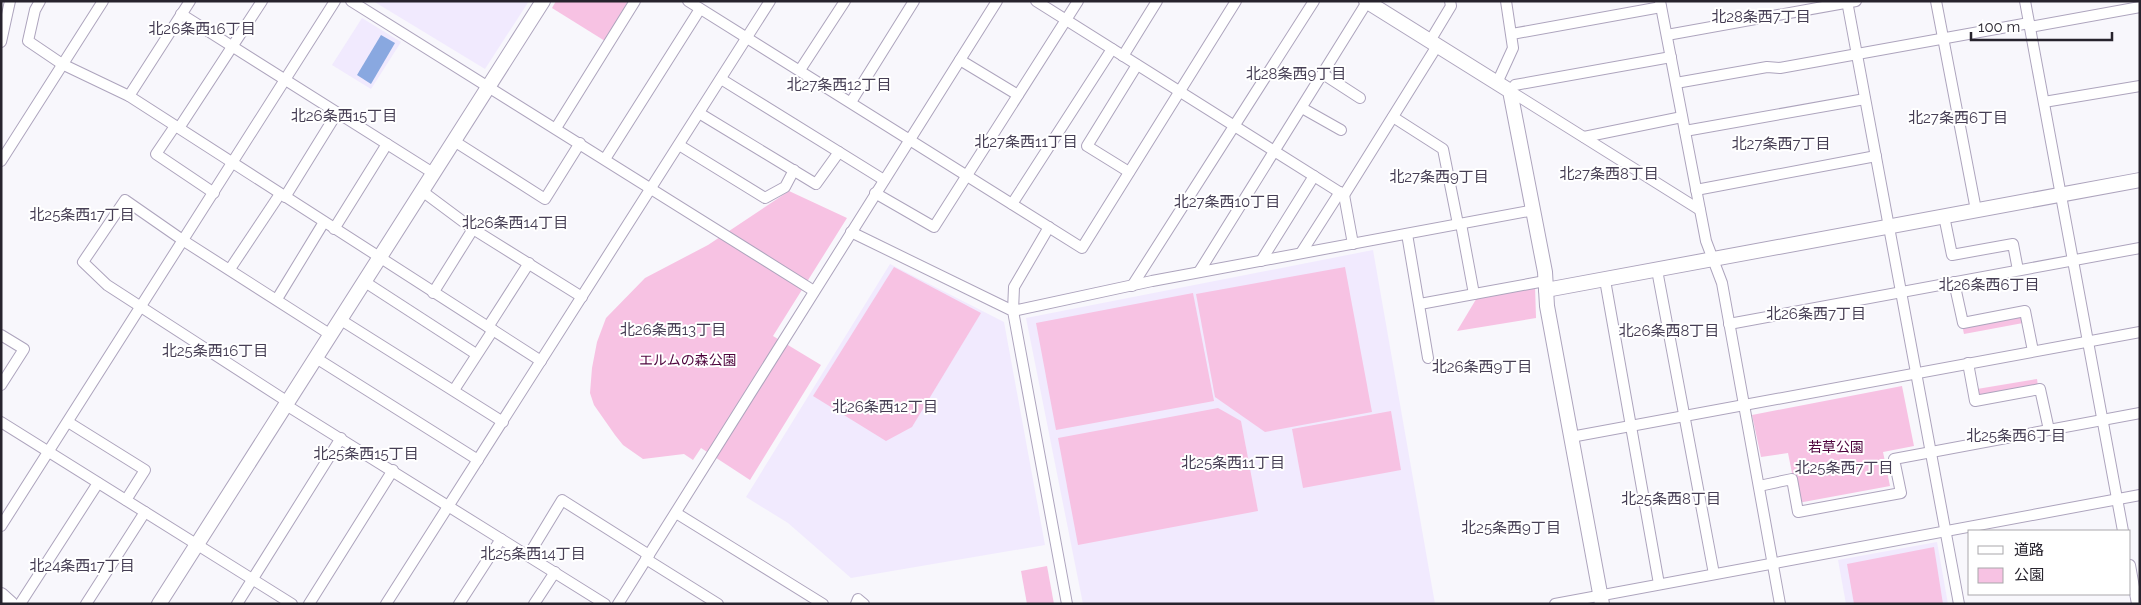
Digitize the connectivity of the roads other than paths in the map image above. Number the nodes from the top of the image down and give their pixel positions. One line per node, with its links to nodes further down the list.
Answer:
1 (10, 1): 36 (street)
2 (40, 1): 44 (street)
3 (103, 1): 44 (street)
4 (190, 1): 29 (street)
5 (262, 1): 38 (street)
6 (335, 1): 49 (street)
7 (351, 1): 52 (street)
8 (543, 1): 52 (street)
9 (635, 1): 69 (street)
10 (688, 1): 28 (street)
11 (770, 1): 34 (street)
12 (844, 1): 46 (street)
13 (914, 1): 60 (street)
14 (997, 1): 43 (street)
15 (1036, 1): 30 (street)
16 (1078, 1): 30 (street)
17 (1157, 1): 41 (street)
18 (1236, 1): 55 (street)
19 (1314, 1): 67 (street)
20 (1450, 1): 37 (street)
21 (1506, 1): 32 (street)
22 (1936, 1): 35 (street)
23 (2025, 1): 31 (street)
24 (1367, 2): 37 (street); 47 (street)
25 (1850, 2): 33 (street); 40 (street)
26 (1661, 4): 32 (street); 33 (street)
27 (2140, 7): 31 (street)
28 (700, 9): 34 (street); 82 (street)
29 (181, 14): 38 (street); 57 (street)
30 (1066, 20): 39 (street); 56 (street)
31 (2029, 25): 35 (street); 61 (street)
32 (1512, 34): 51 (street)
33 (1667, 35): 42 (street)
34 (746, 39): 46 (street); 48 (street)
35 (1944, 39): 40 (street); 102 (street)
36 (1, 42)
37 (1433, 43): 51 (street); 65 (street)
38 (233, 47): 49 (street); 68 (street)
39 (1112, 49): 41 (street); 99 (street)
40 (1857, 55): 50 (street); 59 (street)
41 (1123, 56): 45 (street)
42 (1671, 57): 50 (street); 54 (street)
43 (960, 60): 56 (street); 73 (street)
44 (62, 64): 57 (street); 80 (street)
45 (1137, 65): 55 (street); 85 (street)
46 (800, 70): 60 (street)
47 (1323, 74): 58 (street); 62 (street)
48 (721, 79): 64 (street); 78 (street)
49 (285, 80): 63 (street); 83 (street)
50 (1676, 82): 66 (street)
51 (1497, 83): 54 (street)
52 (489, 86): 69 (street); 74 (street)
53 (2140, 86): 61 (street)
54 (1510, 91): 72 (street); 100 (street)
55 (1180, 92): 67 (street); 85 (street)
56 (1018, 95): 87 (street)
57 (129, 96): 68 (street)
58 (1360, 98)
59 (1865, 99): 71 (street); 81 (street)
60 (851, 102): 73 (street)
61 (2044, 102): 98 (street)
62 (1302, 108): 70 (street); 79 (street)
63 (337, 113): 76 (street); 97 (street)
64 (699, 113): 77 (street); 84 (street)
65 (1393, 117): 96 (street); 105 (street)
66 (1682, 117): 71 (street); 72 (street)
67 (1235, 126): 79 (street); 128 (street)
68 (177, 127): 83 (street); 94 (street)
69 (556, 128): 75 (street)
70 (1341, 130)
71 (1685, 131): 92 (street)
72 (1584, 137): 101 (street)
73 (909, 140): 87 (street); 89 (street)
74 (454, 141): 75 (street); 86 (street)
75 (580, 143): 82 (street)
76 (388, 144): 86 (street); 109 (street)
77 (679, 145): 84 (street); 91 (street)
78 (839, 152): 84 (street); 89 (street)
79 (1276, 152): 88 (street); 124 (street)
80 (2, 156)
81 (1876, 156): 92 (street); 106 (street)
82 (605, 159): 91 (street)
83 (233, 163): 94 (street); 97 (street)
84 (794, 170)
85 (1129, 172): 108 (street)
86 (433, 173): 93 (street)
87 (966, 175): 95 (street); 99 (street)
88 (1314, 176): 96 (street); 119 (street)
89 (884, 180): 95 (street)
90 (2140, 180): 98 (street)
91 (652, 188): 130 (street); 134 (street)
92 (1696, 190): 101 (street)
93 (422, 191): 107 (street); 116 (street)
94 (214, 193): 112 (street)
95 (875, 193): 110 (street)
96 (1342, 193): 113 (street); 115 (street)
97 (282, 195): 104 (street); 121 (street)
98 (2061, 195): 102 (street); 118 (street)
99 (1012, 204): 108 (street)
100 (1534, 210): 105 (street); 129 (street)
101 (1700, 210): 117 (street)
102 (1976, 210): 103 (street)
103 (1944, 216): 106 (street); 123 (street)
104 (324, 222): 109 (street); 135 (street)
105 (1459, 224): 111 (street); 133 (street)
106 (1889, 227): 117 (street); 132 (street)
107 (473, 228): 120 (street); 131 (street)
108 (1049, 228): 138 (street)
109 (334, 229): 116 (street)
110 (851, 232): 130 (street); 138 (street)
111 (1407, 234): 113 (street); 136 (street)
112 (184, 240): 121 (street); 137 (street); 137 (street)
113 (1354, 244): 115 (street)
114 (2140, 248): 118 (street)
115 (1301, 253): 119 (street)
116 (379, 258): 126 (street); 131 (street)
117 (1713, 260): 122 (street); 140 (street)
118 (2073, 260): 123 (street); 145 (street)
119 (1261, 261): 124 (street)
120 (528, 263): 134 (street); 141 (street)
121 (230, 269): 135 (street)
122 (1657, 270): 125 (street); 158 (street)
123 (2018, 270): 127 (street)
124 (1199, 272): 128 (street)
125 (1605, 280): 129 (street); 163 (street)
126 (365, 282): 139 (street); 147 (street)
127 (1954, 282): 132 (street); 146 (street)
128 (1132, 286): 138 (street)
129 (1546, 286): 133 (street); 165 (street)
130 (814, 291): 178 (street)
131 (433, 292): 141 (street)
132 (1901, 292): 140 (street); 152 (street)
133 (1474, 294): 136 (street)
134 (582, 297): 150 (street)
135 (277, 299): 144 (street)
136 (1420, 304): 149 (street)
137 (142, 307): 155 (street); 161 (street)
138 (1013, 311): 210 (street)
139 (341, 320): 144 (street); 154 (street)
140 (1729, 324): 156 (street)
141 (490, 328): 147 (street); 150 (street)
142 (2140, 332): 145 (street)
143 (1, 335): 153 (street)
144 (331, 335): 148 (street)
145 (2088, 341): 146 (street); 159 (street)
146 (2033, 351): 151 (street)
147 (476, 354): 154 (street)
148 (316, 358): 155 (street); 169 (street)
149 (1428, 358)
150 (541, 361): 162 (street)
151 (1968, 363): 152 (street); 164 (street)
152 (1916, 373): 156 (street); 168 (street)
153 (1, 385)
154 (454, 390): 162 (street)
155 (287, 403): 166 (street); 183 (street)
156 (1744, 405): 158 (street); 172 (street)
157 (2140, 413): 159 (street)
158 (1684, 416): 163 (street); 189 (street)
159 (2103, 420): 164 (street); 174 (street)
160 (1, 422): 167 (street)
161 (68, 422): 167 (street); 175 (street)
162 (503, 422): 169 (street)
163 (1631, 426): 165 (street); 191 (street)
164 (2049, 430): 168 (street)
165 (1571, 437): 193 (street)
166 (341, 438): 170 (street); 190 (street)
167 (48, 452): 171 (street); 179 (street)
168 (1931, 452): 172 (street); 181 (street)
169 (478, 460): 176 (street)
170 (393, 470): 176 (street); 200 (street)
171 (98, 483): 175 (street); 195 (street)
172 (1759, 486): 186 (street)
173 (2140, 495): 174 (street)
174 (2118, 499): 180 (street); 181 (street)
175 (126, 500): 177 (street)
176 (448, 506): 182 (street); 201 (street)
177 (145, 512): 183 (street); 196 (street)
178 (676, 513): 185 (street); 207 (street)
179 (1, 526)
180 (2124, 530)
181 (1945, 531): 186 (street); 213 (street)
182 (501, 539): 184 (street); 202 (street)
183 (197, 544): 190 (street); 197 (street)
184 (528, 556): 185 (street); 188 (street)
185 (648, 557): 205 (street); 206 (street)
186 (1773, 563): 189 (street); 212 (street)
187 (2131, 571): 214 (street)
188 (554, 572): 203 (street); 204 (street)
189 (1714, 574): 191 (street)
190 (253, 579): 198 (street); 199 (street)
191 (1659, 584): 193 (street)
192 (1, 595): 194 (street)
193 (1601, 600): 211 (street)
194 (10, 604)
195 (20, 604)
196 (86, 604)
197 (159, 604)
198 (237, 604)
199 (292, 604)
200 (309, 604)
201 (386, 604)
202 (459, 604)
203 (534, 604)
204 (605, 604)
205 (618, 604)
206 (718, 604)
207 (824, 604)
208 (856, 604): 209 (street)
209 (864, 604)
210 (1067, 604)
211 (1554, 604)
212 (1780, 604)
213 (1959, 604)
214 (2137, 604)

